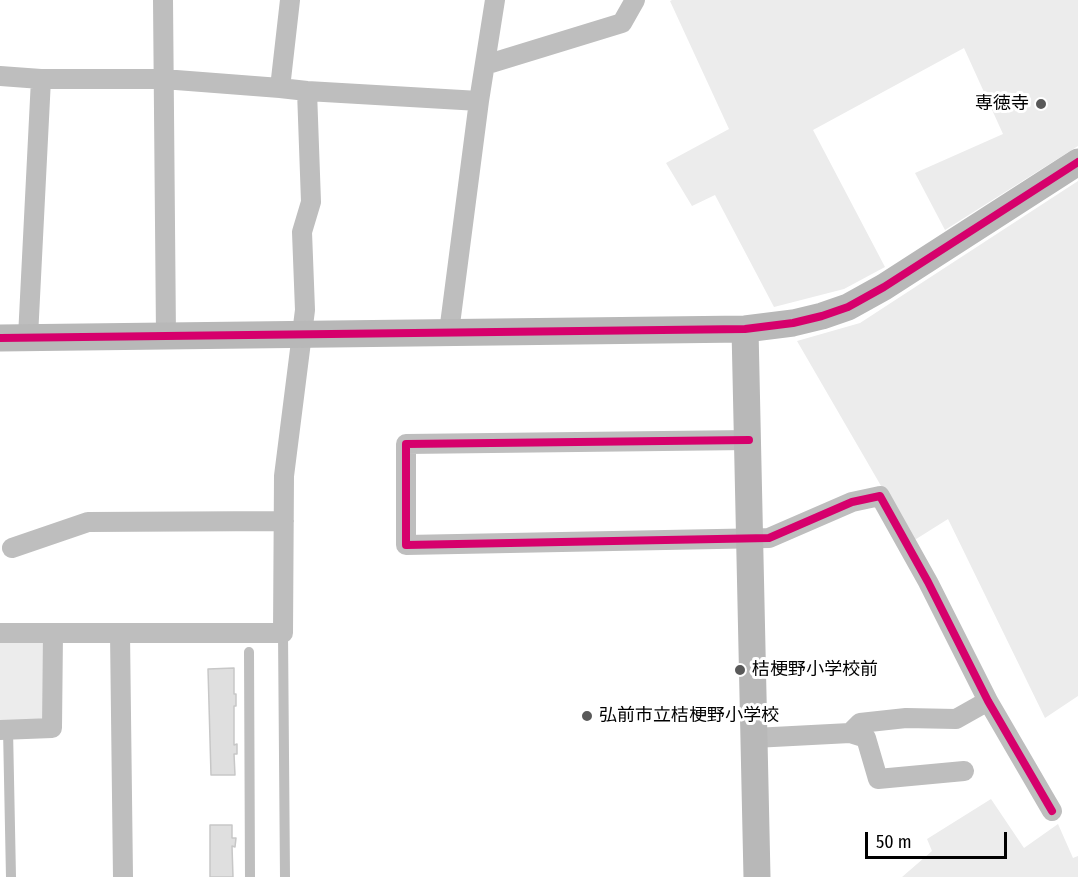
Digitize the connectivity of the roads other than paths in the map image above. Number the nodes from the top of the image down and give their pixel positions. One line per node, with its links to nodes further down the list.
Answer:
1 (163, 0): 8 (street)
2 (290, 0): 9 (street)
3 (495, 0): 5 (street)
4 (635, 0): 5 (street)
5 (485, 66): 11 (street)
6 (0, 76): 7 (street)
7 (41, 79): 8 (street); 17 (street)
8 (163, 79): 9 (street); 16 (street)
9 (280, 88): 10 (street)
10 (307, 91): 11 (street); 15 (street)
11 (479, 100): 14 (street)
12 (1078, 162): 13 (street)
13 (745, 329): 14 (street); 19 (street)
14 (449, 332): 15 (street)
15 (302, 334): 16 (street); 20 (street)
16 (166, 335): 17 (street)
17 (28, 337): 18 (street)
18 (0, 338)
19 (748, 440): 21 (street); 21 (street)
20 (284, 520): 22 (street); 26 (street)
21 (750, 538): 28 (street); 31 (street)
22 (12, 548)
23 (0, 633): 24 (street)
24 (53, 633): 25 (street); 29 (street)
25 (120, 633): 26 (street); 35 (street)
26 (283, 633): 37 (lane)
27 (249, 652): 36 (lane)
28 (988, 701): 30 (street); 33 (street)
29 (4, 729): 34 (lane)
30 (850, 733): 31 (street); 32 (street)
31 (754, 738): 38 (street)
32 (963, 771)
33 (1052, 811)
34 (11, 877)
35 (123, 877)
36 (250, 877)
37 (285, 877)
38 (757, 877)

